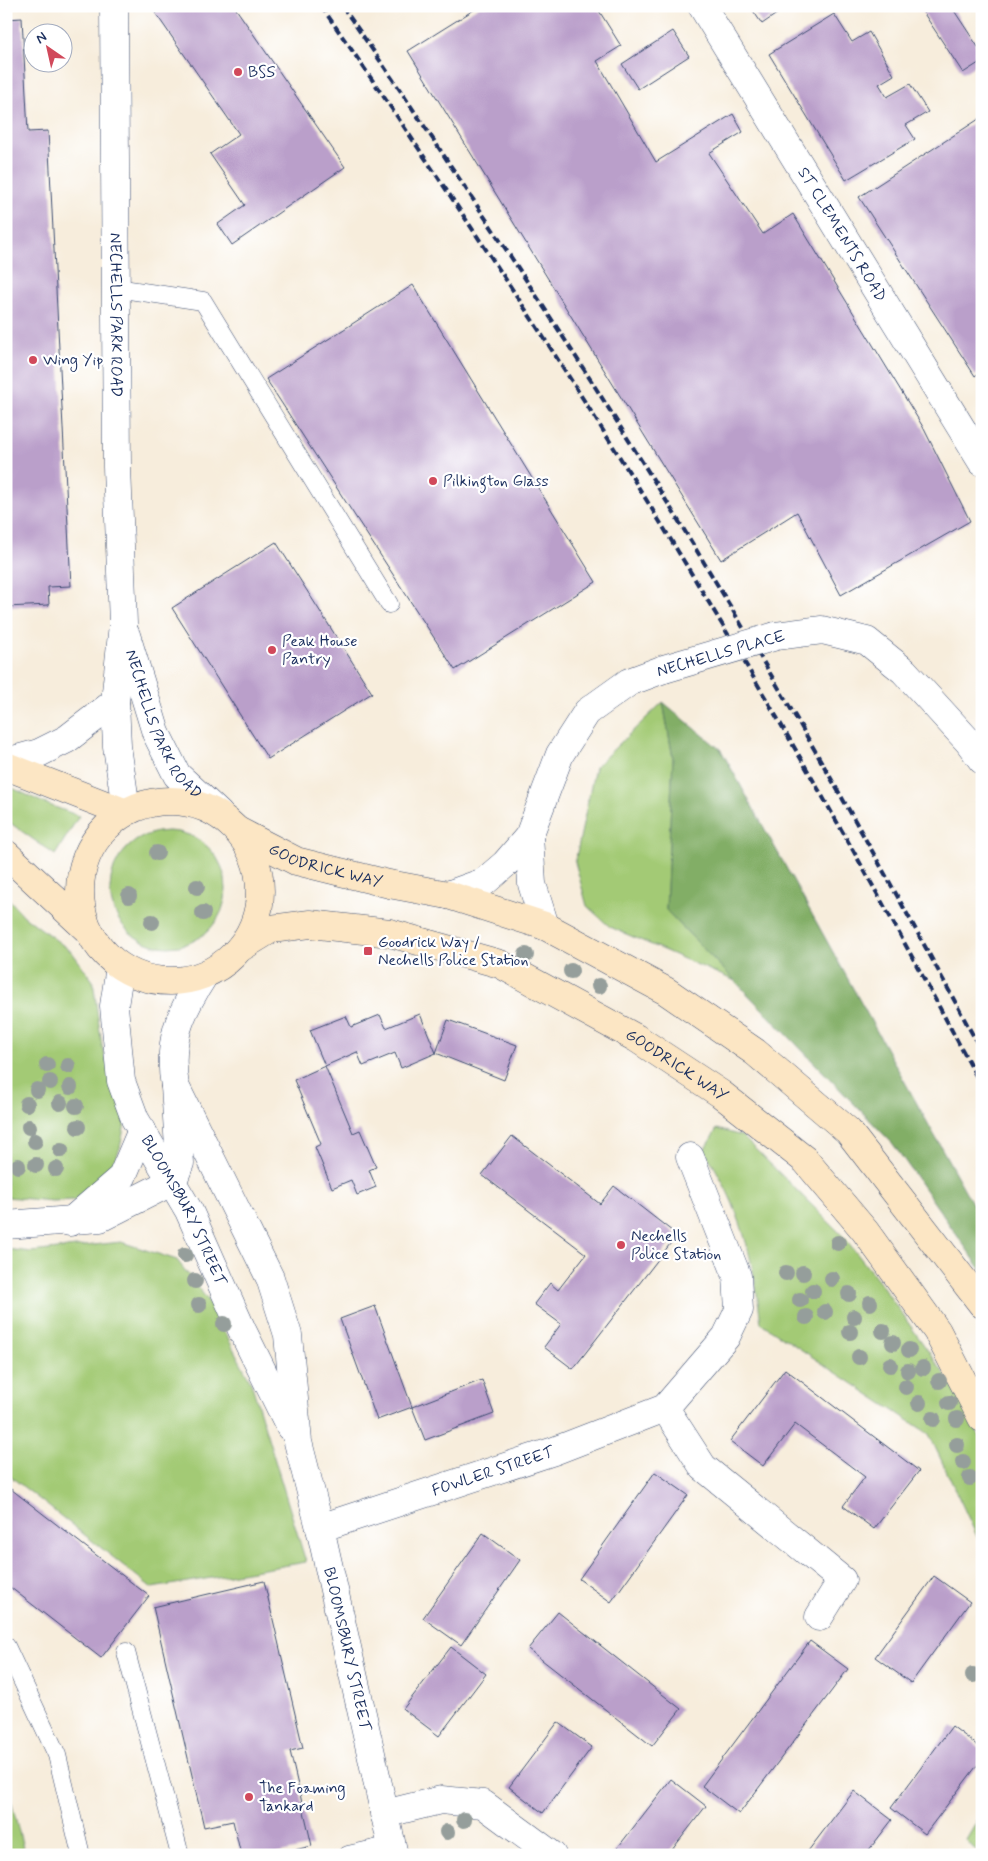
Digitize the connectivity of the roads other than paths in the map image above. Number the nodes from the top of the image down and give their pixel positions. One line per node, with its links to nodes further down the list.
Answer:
1 (114, 6): 3 (street, NECHELLS PARK ROAD)
2 (702, 6): 4 (street, ST CLEMENTS ROAD)
3 (116, 288): 5 (lane); 6 (street, NECHELLS PARK ROAD)
4 (982, 462)
5 (390, 604)
6 (123, 624): 7 (street, NECHELLS PARK ROAD); 12 (street, NECHELLS PARK ROAD)
7 (115, 702): 9 (street); 11 (street, NECHELLS PARK ROAD)
8 (982, 760): 13 (street, NECHELLS PLACE, bridge)
9 (6, 762)
10 (6, 766): 11 (main road)
11 (124, 810): 12 (main road, GOODRICK WAY); 17 (main road)
12 (229, 822): 15 (main road, GOODRICK WAY); 18 (main road)
13 (529, 836): 15 (street, NECHELLS PLACE); 16 (street, NECHELLS PLACE)
14 (6, 854): 17 (main road)
15 (448, 895): 16 (main road, GOODRICK WAY)
16 (545, 926): 27 (main road, GOODRICK WAY)
17 (89, 931): 19 (main road)
18 (240, 948): 20 (main road); 29 (main road, GOODRICK WAY)
19 (120, 966): 20 (main road); 22 (street, BLOOMSBURY STREET)
20 (204, 977): 21 (street, BLOOMSBURY STREET)
21 (175, 1086): 24 (street); 30 (street, BLOOMSBURY STREET)
22 (142, 1130): 24 (street, BLOOMSBURY STREET); 25 (street)
23 (690, 1157): 28 (street, FOWLER STREET)
24 (173, 1181): 25 (street); 30 (street, BLOOMSBURY STREET)
25 (70, 1222): 26 (street)
26 (6, 1225)
27 (982, 1304)
28 (665, 1408): 31 (street, FOWLER STREET); 32 (street)
29 (982, 1418)
30 (298, 1442): 31 (street, BLOOMSBURY STREET)
31 (320, 1528): 35 (street, BLOOMSBURY STREET)
32 (819, 1617)
33 (6, 1646): 37 (lane)
34 (126, 1652): 38 (lane)
35 (384, 1814): 36 (street, BLOOMSBURY STREET); 40 (street)
36 (393, 1850): 39 (lane)
37 (81, 1855)
38 (180, 1855)
39 (348, 1855)
40 (552, 1855)

